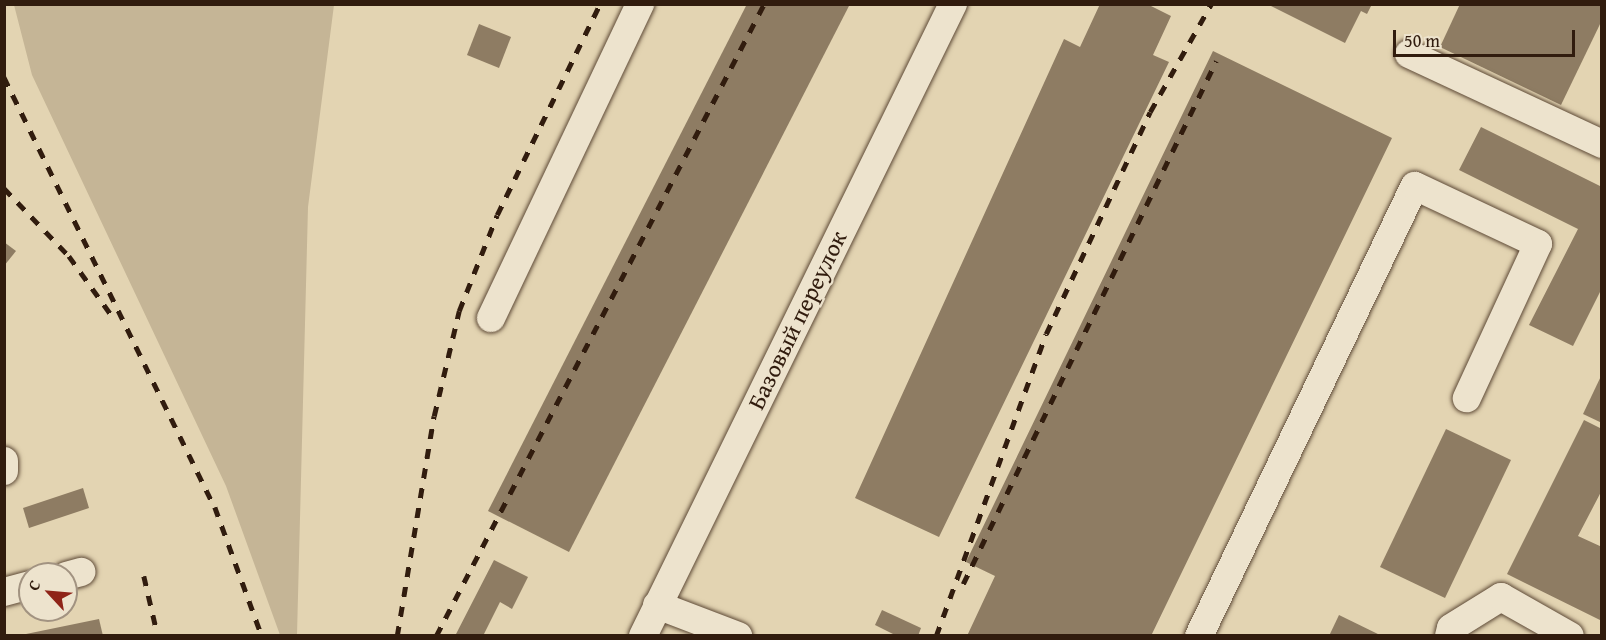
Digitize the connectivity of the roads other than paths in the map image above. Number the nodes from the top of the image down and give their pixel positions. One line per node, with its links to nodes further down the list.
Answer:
1 (640, 4): 5 (street)
2 (953, 4): 9 (street, Базовый переулок)
3 (1409, 54): 4 (street)
4 (1602, 144)
5 (491, 318)
6 (1467, 398): 12 (street)
7 (4, 461): 8 (street)
8 (4, 471)
9 (657, 605): 10 (street, Базовый переулок); 11 (street)
10 (643, 636)
11 (738, 636)
12 (1199, 636)
13 (1449, 636): 14 (street)
14 (1570, 636)

